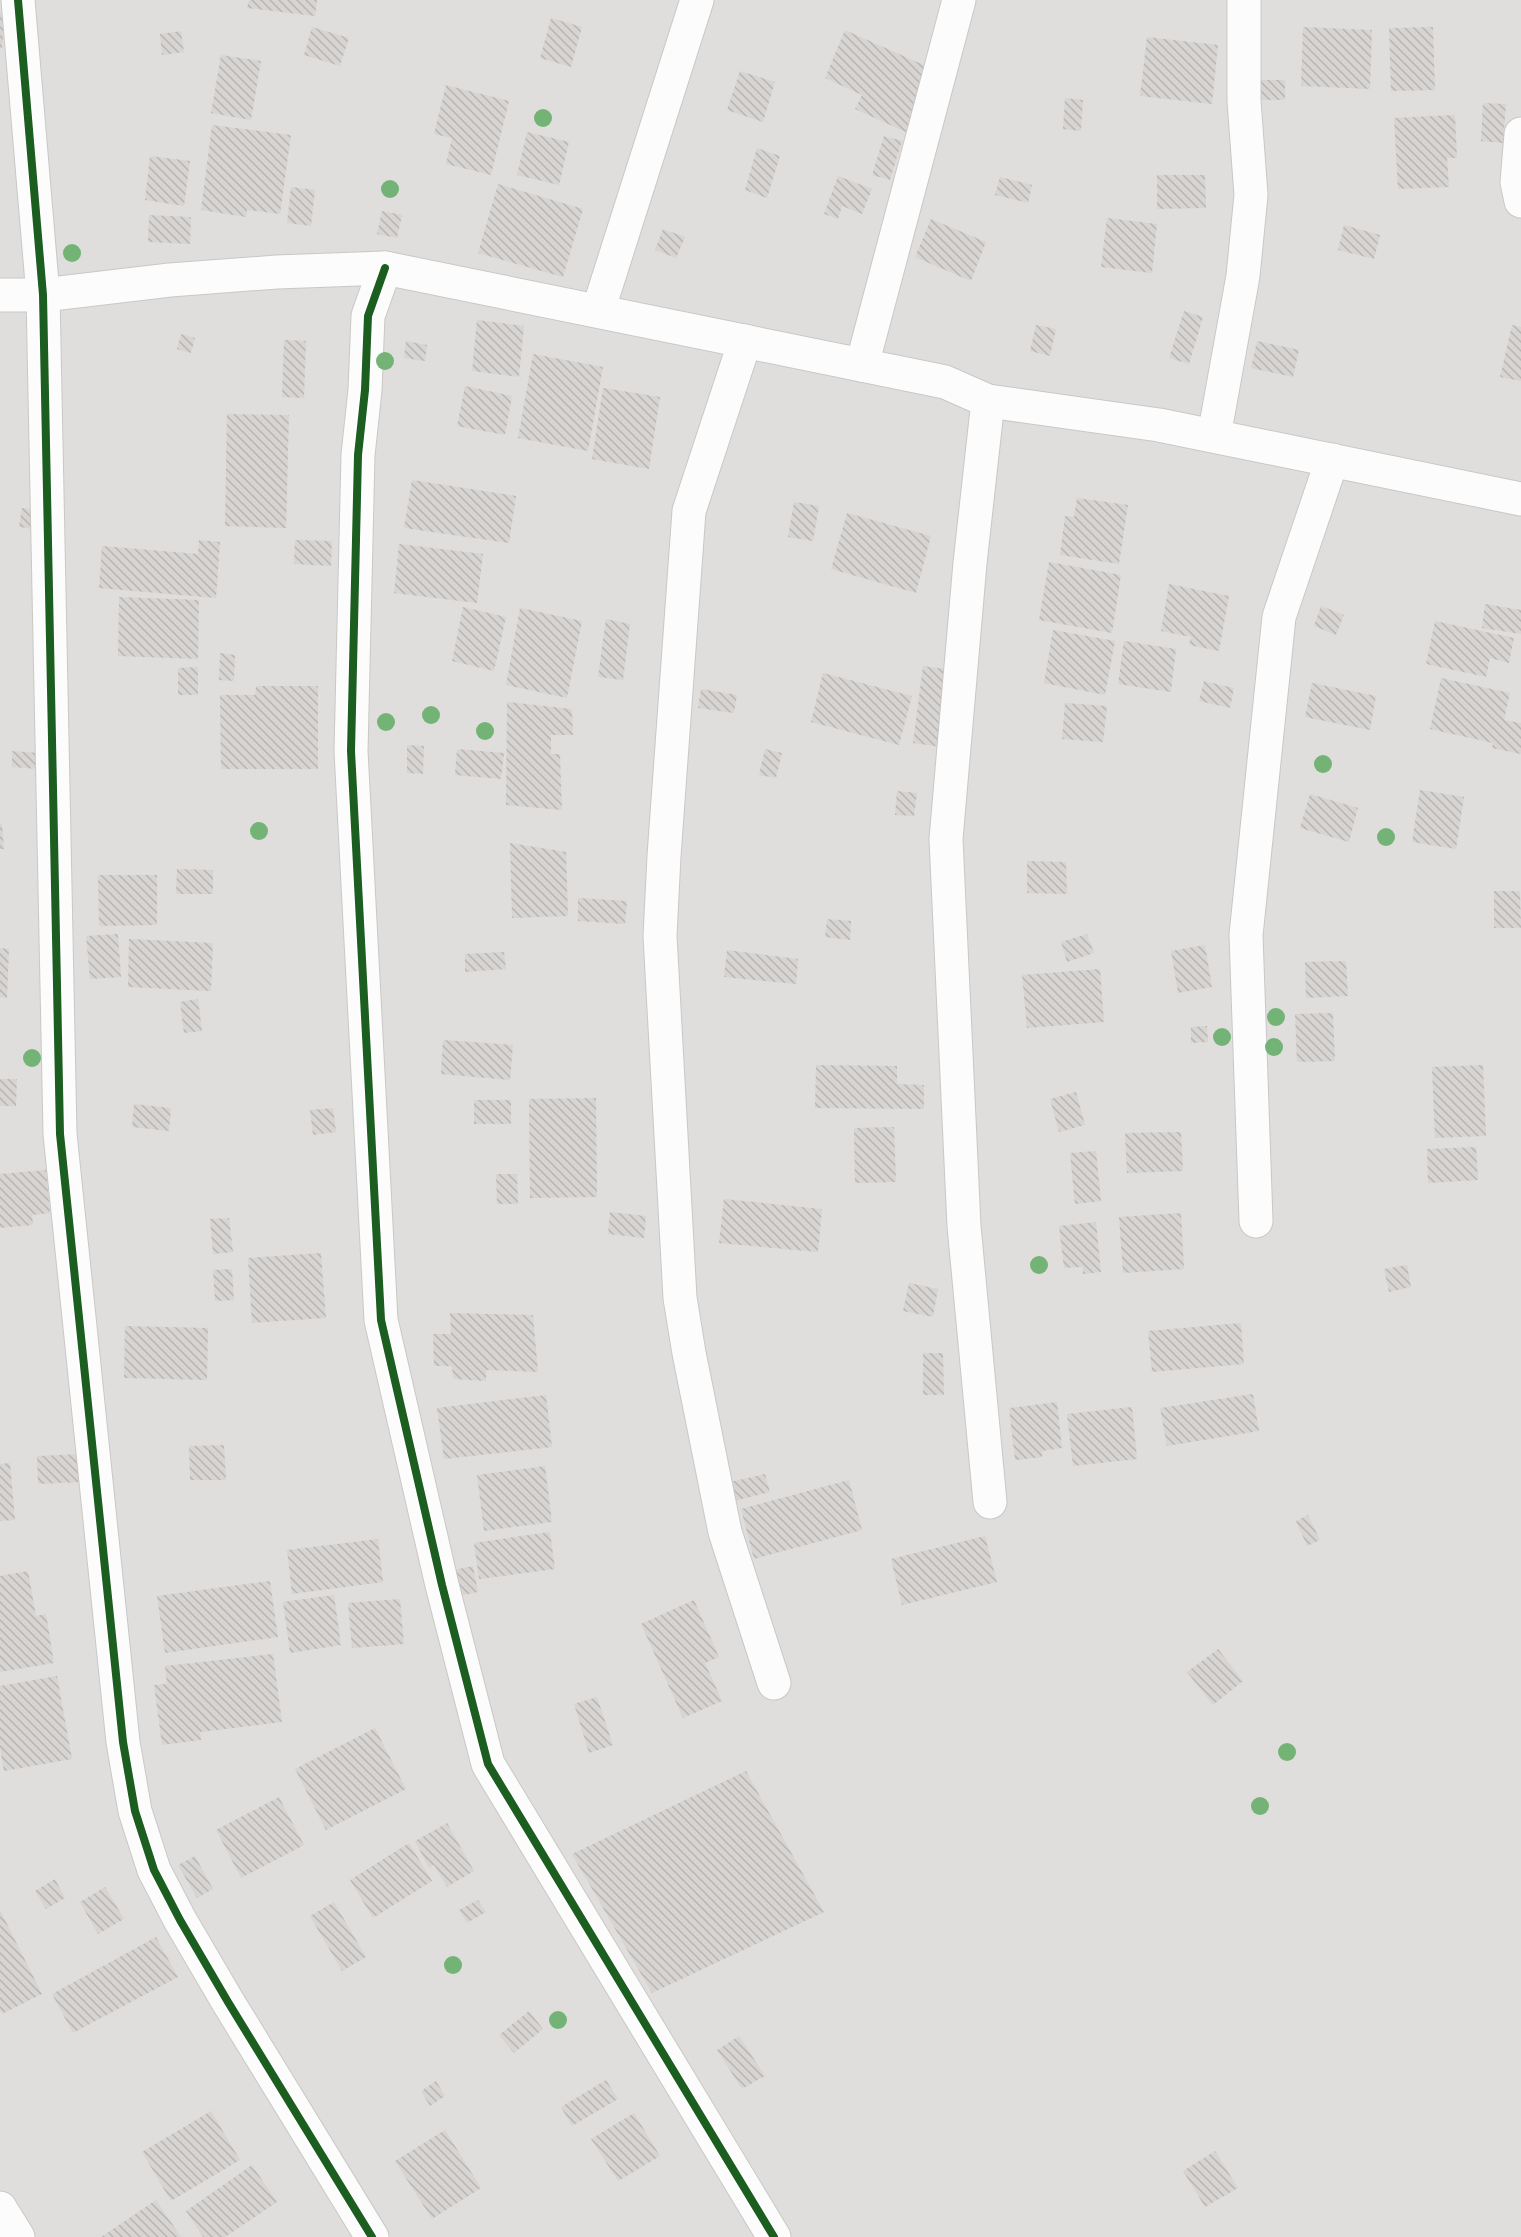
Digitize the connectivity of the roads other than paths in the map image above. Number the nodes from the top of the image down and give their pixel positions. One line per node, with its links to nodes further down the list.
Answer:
1 (18, 0): 9 (street)
2 (697, 0): 10 (street)
3 (959, 0): 12 (street)
4 (1244, 0): 14 (street)
5 (1521, 134): 6 (street)
6 (1521, 201)
7 (385, 268): 9 (street); 10 (street); 23 (street)
8 (0, 295): 9 (street)
9 (42, 295): 22 (street)
10 (598, 311): 11 (street)
11 (745, 341): 12 (street); 19 (street)
12 (862, 365): 13 (street)
13 (988, 401): 14 (street); 18 (street)
14 (1214, 436): 15 (street)
15 (1332, 460): 16 (street); 17 (street)
16 (1521, 499)
17 (1256, 1221)
18 (990, 1502)
19 (774, 1683)
20 (0, 2208): 21 (street)
21 (18, 2237)
22 (372, 2237)
23 (774, 2237)

